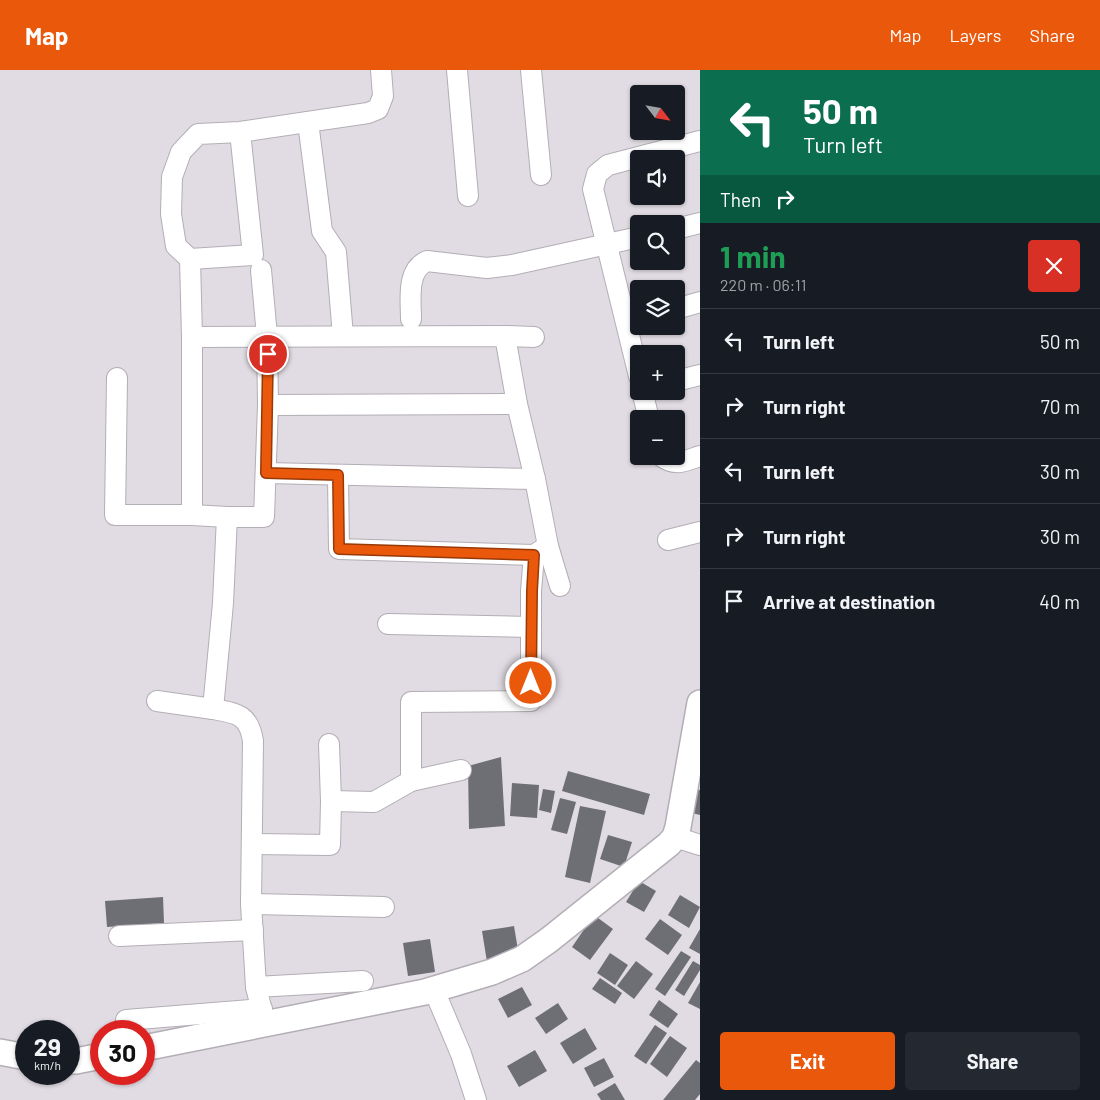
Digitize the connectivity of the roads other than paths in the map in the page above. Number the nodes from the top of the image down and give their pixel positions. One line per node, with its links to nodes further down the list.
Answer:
1 (380, 70): 4 (street)
2 (456, 70): 8 (street)
3 (532, 70): 7 (street)
4 (308, 122): 5 (street); 21 (street)
5 (240, 132): 13 (street); 13 (street)
6 (700, 140): 12 (street)
7 (541, 175)
8 (468, 196)
9 (700, 223): 10 (street)
10 (685, 227)
11 (630, 239): 12 (street)
12 (607, 245): 17 (street); 18 (street)
13 (190, 259): 19 (street)
14 (261, 270): 20 (street)
15 (700, 302): 16 (street)
16 (685, 306)
17 (630, 315)
18 (411, 319)
19 (192, 336): 20 (street); 34 (street)
20 (267, 336): 21 (street); 28 (street)
21 (343, 336): 22 (street)
22 (505, 336): 23 (street); 27 (street)
23 (534, 337)
24 (700, 374): 26 (street)
25 (117, 378): 34 (street)
26 (685, 378)
27 (517, 404): 28 (street); 33 (street)
28 (268, 405): 31 (street)
29 (700, 456): 30 (street)
30 (685, 461)
31 (266, 473): 32 (street); 35 (street)
32 (338, 475): 33 (street); 38 (street)
33 (535, 479): 38 (street)
34 (192, 515): 35 (street)
35 (227, 517): 44 (street)
36 (700, 532): 37 (street)
37 (668, 540)
38 (541, 551): 39 (street); 41 (street)
39 (560, 586)
40 (388, 624): 41 (street)
41 (531, 627): 47 (street)
42 (157, 701): 44 (street)
43 (700, 703): 49 (street)
44 (212, 709): 50 (street)
45 (329, 744): 48 (street)
46 (461, 770): 47 (street)
47 (411, 782): 48 (street)
48 (331, 801): 50 (street)
49 (675, 837): 51 (street); 58 (street)
50 (252, 844): 52 (street)
51 (700, 845)
52 (251, 904): 53 (street); 54 (street)
53 (384, 907)
54 (253, 930): 55 (street); 57 (street)
55 (119, 936)
56 (363, 981): 57 (street)
57 (256, 987): 59 (street)
58 (434, 990): 59 (street); 64 (street)
59 (263, 1016): 60 (street); 61 (street)
60 (126, 1020)
61 (155, 1045)
62 (0, 1052): 63 (street)
63 (15, 1055)
64 (476, 1100)

